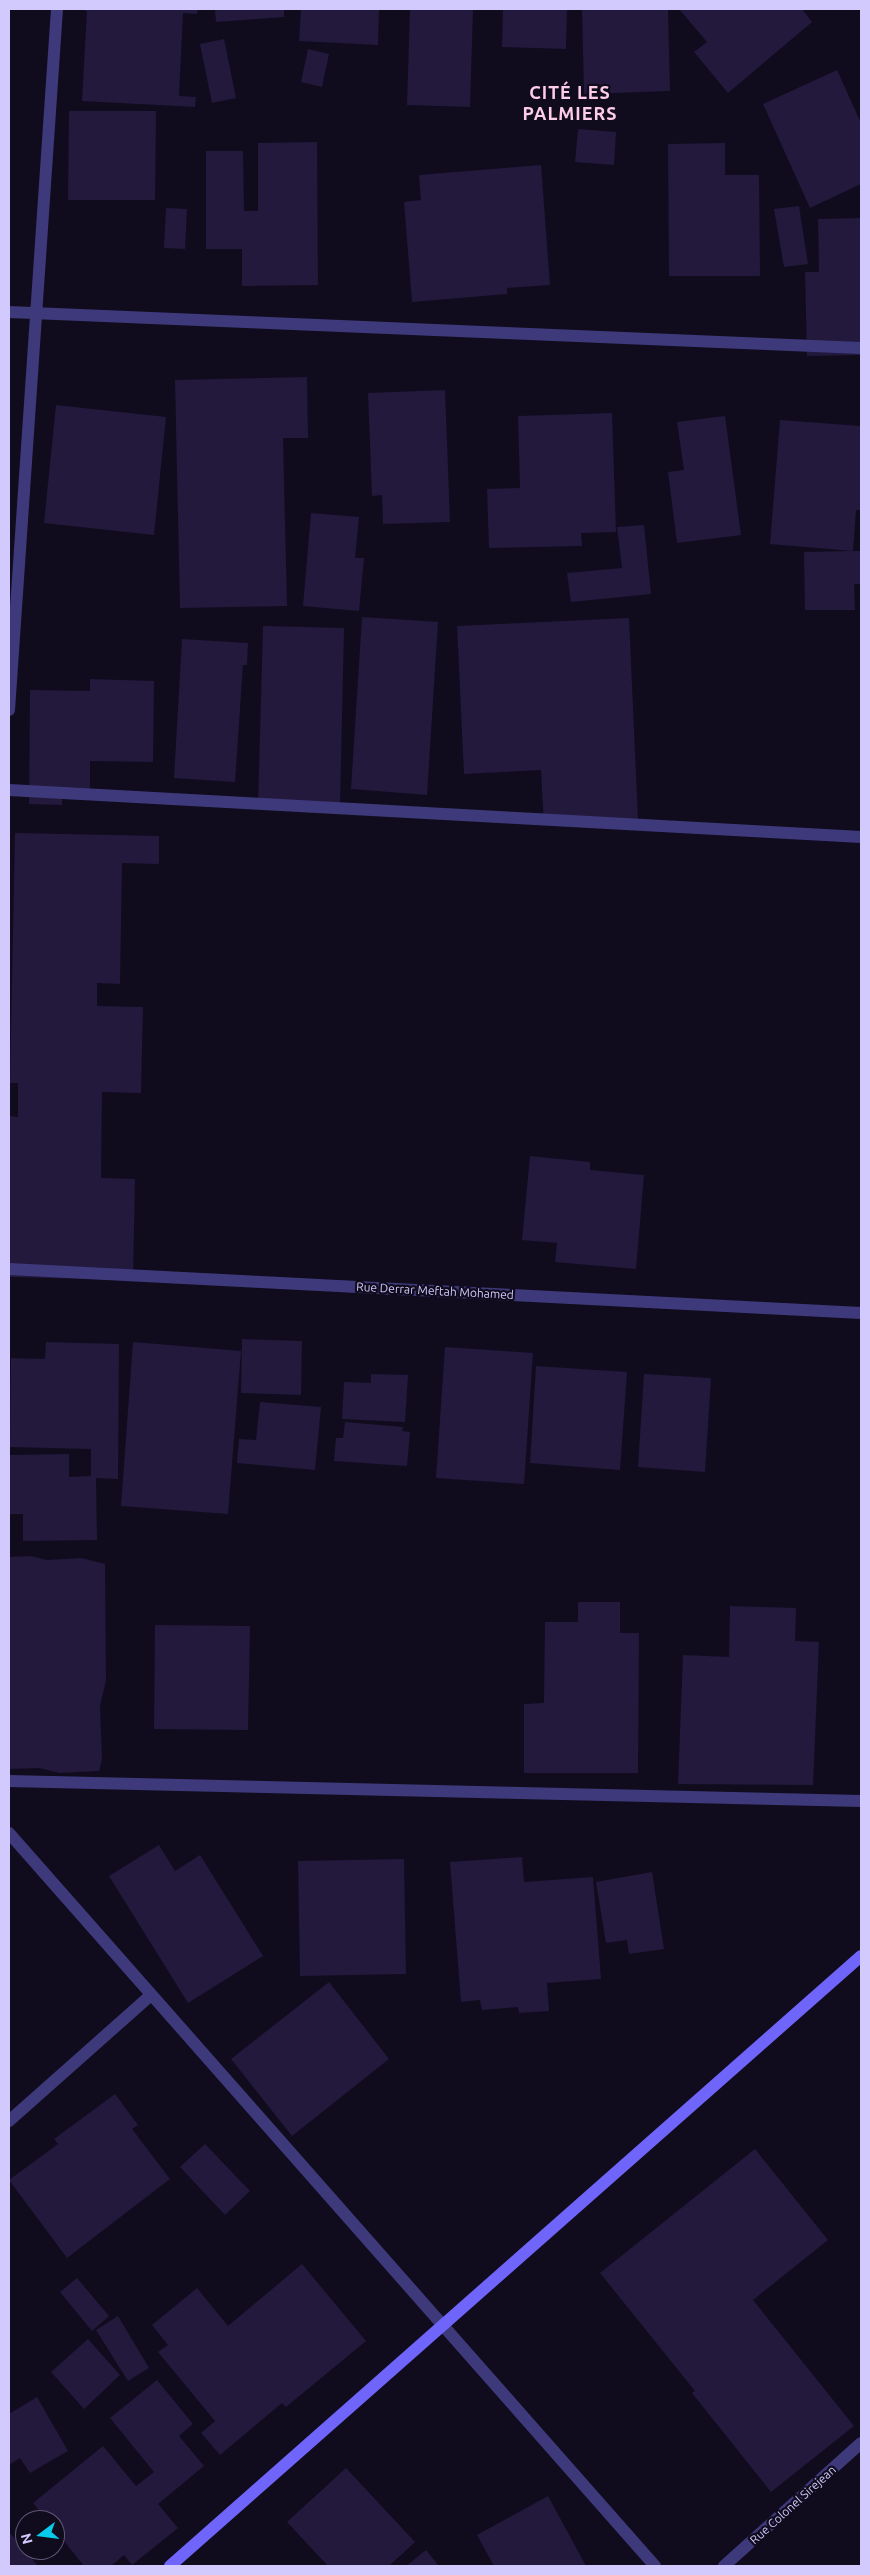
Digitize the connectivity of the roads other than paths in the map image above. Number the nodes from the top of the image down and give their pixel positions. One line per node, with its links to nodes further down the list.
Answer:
1 (57, 9): 3 (street)
2 (9, 312): 3 (street)
3 (35, 313): 4 (street); 5 (street)
4 (861, 348)
5 (9, 710)
6 (9, 790): 7 (street)
7 (861, 837)
8 (9, 1269): 9 (street, Rue Derrar Meftah Mohamed)
9 (861, 1313)
10 (9, 1781): 11 (street)
11 (861, 1801)
12 (9, 1833): 14 (street)
13 (861, 1956): 16 (main road)
14 (151, 1995): 15 (street); 16 (street)
15 (9, 2122)
16 (444, 2326): 18 (main road); 19 (street)
17 (861, 2443): 20 (street, Rue Colonel Sirejean)
18 (170, 2566)
19 (655, 2566)
20 (724, 2566)

